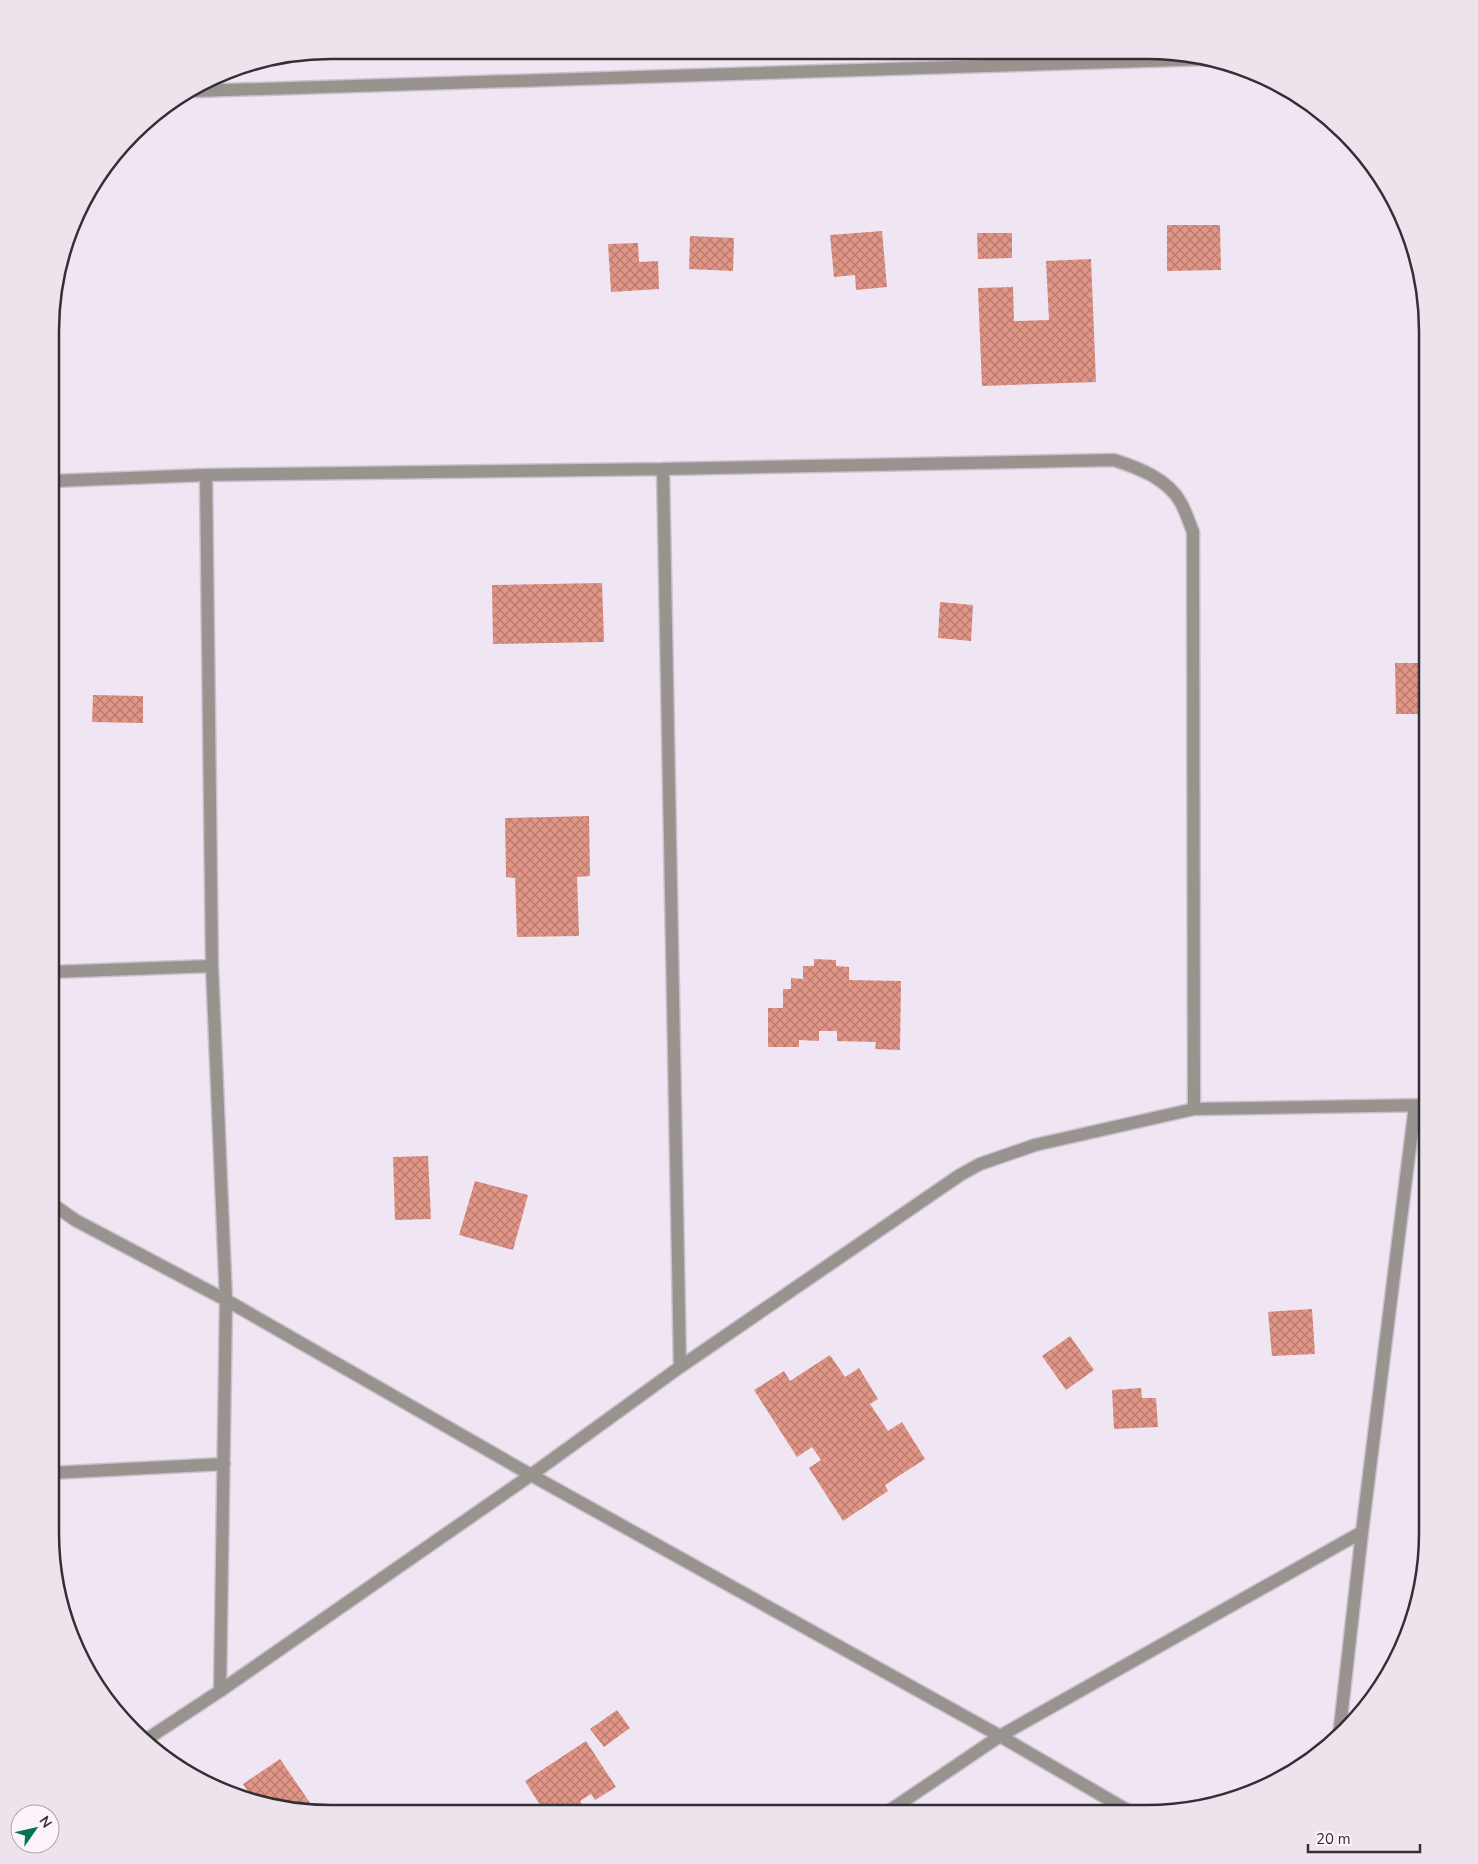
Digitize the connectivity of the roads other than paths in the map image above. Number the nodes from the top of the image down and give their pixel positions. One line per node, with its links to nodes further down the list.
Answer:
1 (1175, 60): 2 (street)
2 (203, 91)
3 (664, 470): 4 (street); 9 (street); 13 (street)
4 (206, 475): 5 (street); 6 (street)
5 (59, 481)
6 (212, 966): 7 (street); 12 (street)
7 (59, 972)
8 (1419, 1106): 9 (street)
9 (1194, 1109): 13 (street)
10 (1419, 1120): 17 (street)
11 (59, 1209): 12 (street)
12 (226, 1300): 14 (street); 16 (street)
13 (680, 1367): 16 (street)
14 (224, 1464): 15 (street); 18 (street)
15 (59, 1473)
16 (531, 1475): 18 (street); 20 (street)
17 (1362, 1532): 19 (street); 20 (street)
18 (220, 1691): 21 (street)
19 (1340, 1726)
20 (1000, 1736): 22 (street); 23 (street)
21 (150, 1737)
22 (898, 1805)
23 (1118, 1805)

